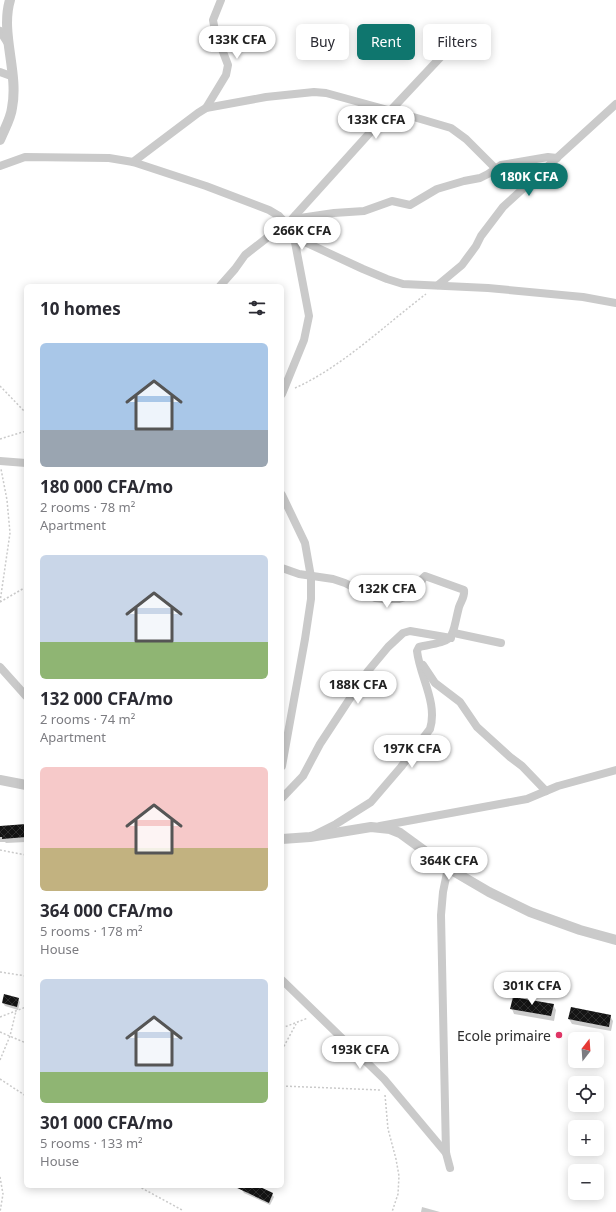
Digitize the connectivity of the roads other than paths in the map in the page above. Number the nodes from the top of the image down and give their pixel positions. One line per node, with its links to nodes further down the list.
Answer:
1 (10, 0): 4 (street)
2 (221, 0): 9 (street)
3 (0, 30): 4 (street)
4 (7, 42): 7 (street)
5 (438, 60): 10 (street)
6 (0, 72): 7 (street)
7 (11, 76): 11 (street)
8 (616, 104): 12 (street)
9 (206, 108): 10 (street); 13 (street)
10 (390, 111): 15 (street); 17 (street)
11 (0, 140)
12 (557, 158): 15 (street); 21 (street)
13 (133, 162): 14 (street); 16 (street)
14 (0, 166)
15 (495, 168): 17 (street)
16 (279, 216): 18 (street); 20 (street)
17 (294, 216): 18 (street)
18 (287, 224): 19 (street)
19 (294, 236): 21 (street); 23 (street)
20 (222, 284)
21 (438, 285): 22 (street)
22 (616, 303)
23 (284, 389)
24 (0, 461): 25 (street)
25 (24, 463)
26 (284, 499): 28 (street)
27 (284, 569): 28 (street)
28 (311, 577): 29 (street); 34 (street)
29 (453, 636): 30 (street); 31 (street); 39 (street)
30 (501, 643)
31 (418, 658): 38 (street); 41 (street)
32 (0, 667): 33 (street)
33 (24, 694)
34 (284, 755)
35 (616, 770): 38 (street)
36 (0, 780): 37 (street)
37 (24, 785)
38 (546, 791): 40 (street)
39 (284, 796)
40 (371, 827): 41 (street); 43 (street)
41 (310, 837): 42 (street)
42 (284, 839)
43 (448, 868): 44 (street); 46 (street)
44 (616, 940)
45 (284, 982): 46 (street)
46 (446, 1153): 47 (street)
47 (450, 1168)

